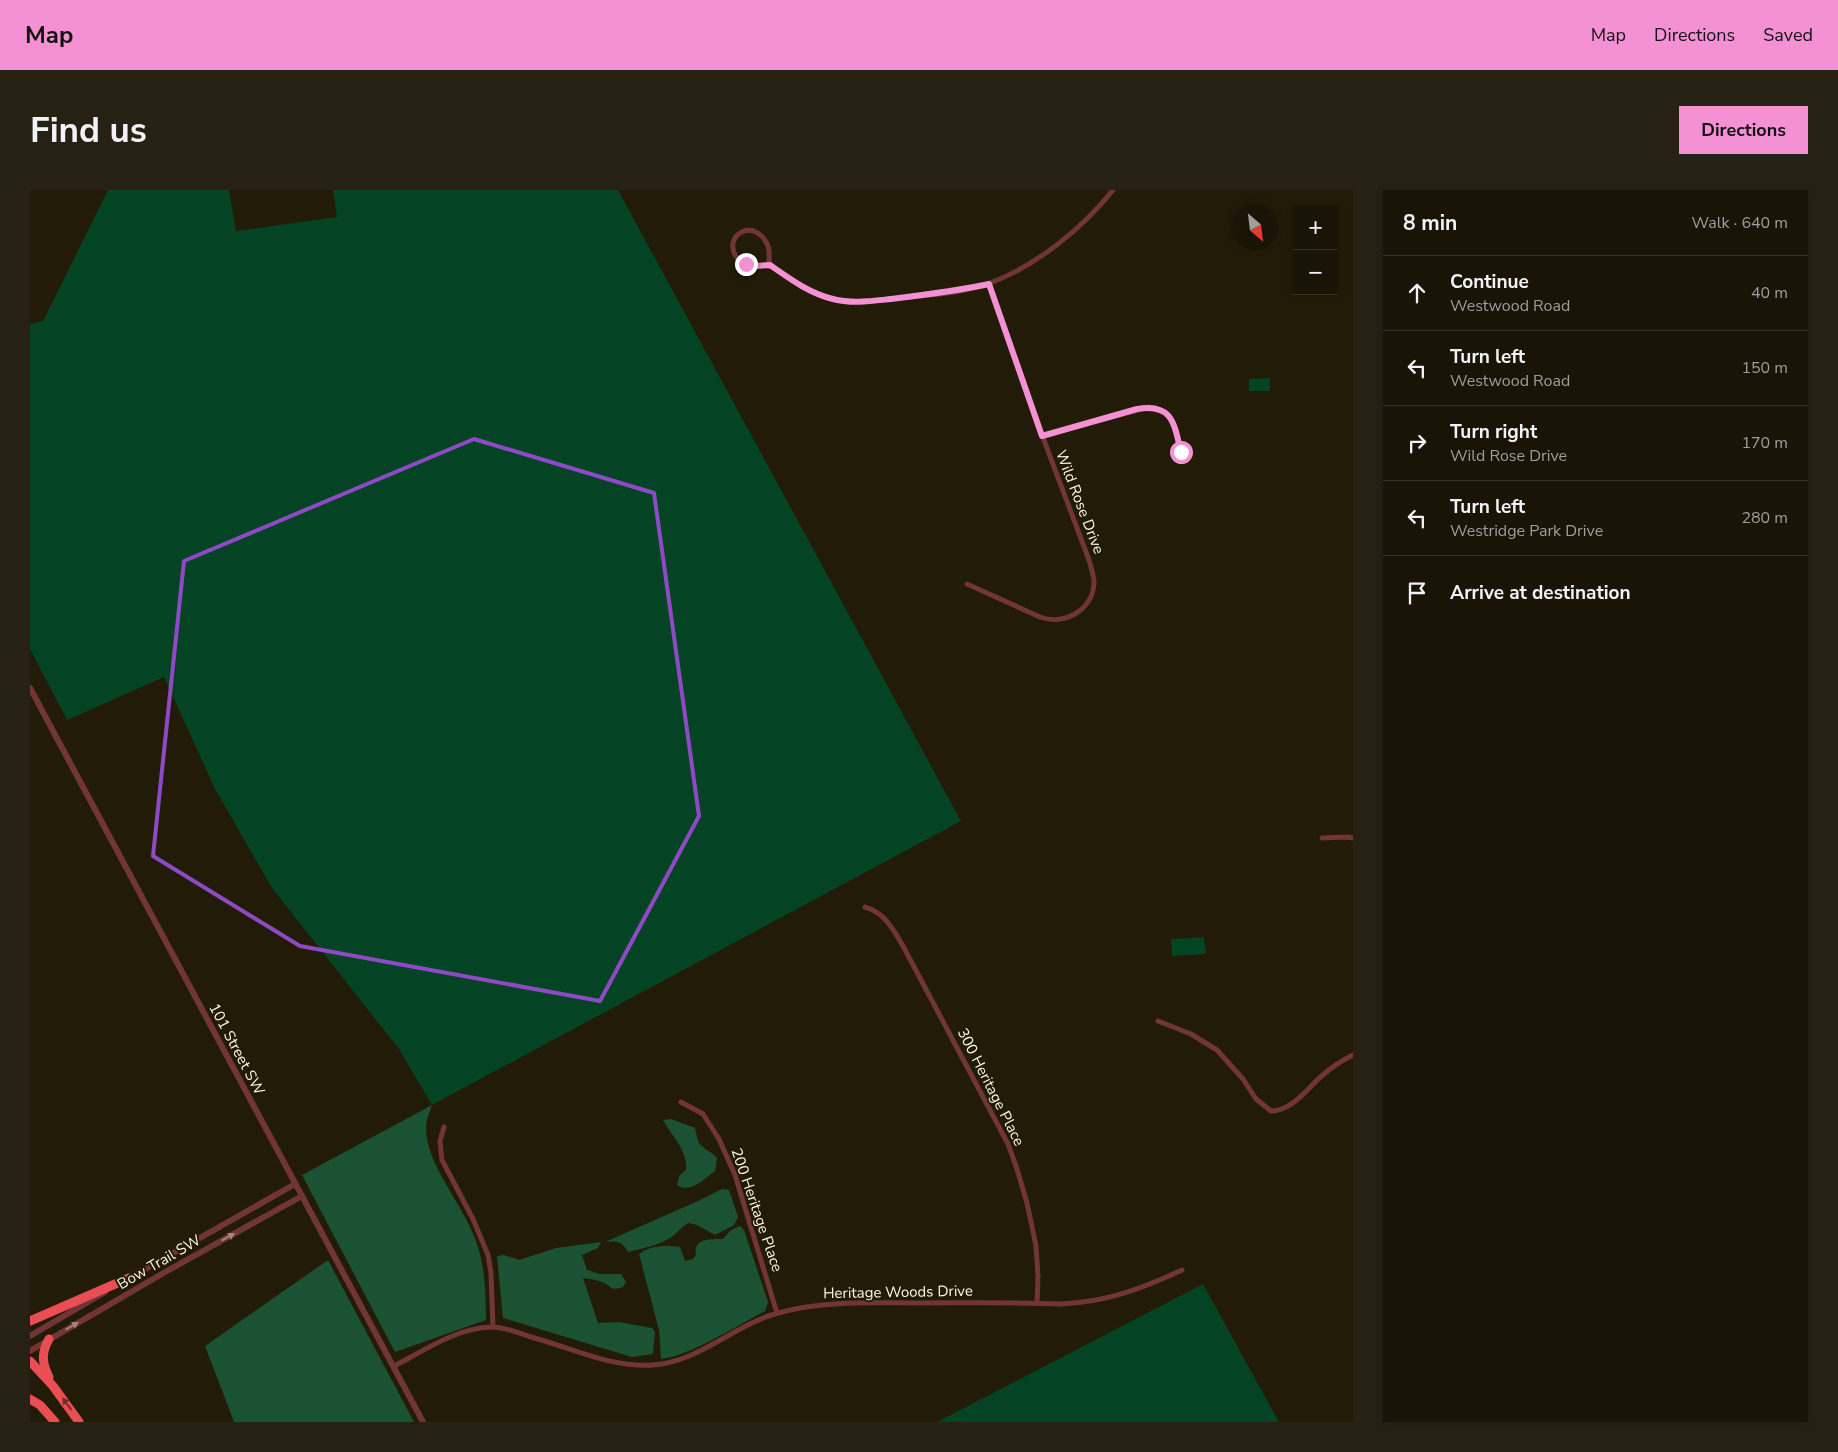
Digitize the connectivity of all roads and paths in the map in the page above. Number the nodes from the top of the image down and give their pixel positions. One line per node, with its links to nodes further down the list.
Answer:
1 (1113, 190): 3 (street)
2 (770, 265): 2 (street); 3 (street)
3 (989, 284): 4 (street, Wild Rose Drive)
4 (1042, 436): 5 (street); 6 (street, Wild Rose Drive)
5 (1181, 452)
6 (967, 584)
7 (30, 688): 15 (street, 101 Street SW)
8 (1322, 838): 9 (street)
9 (1353, 838)
10 (865, 907): 19 (street, 300 Heritage Place)
11 (1158, 1021): 12 (street)
12 (1353, 1055)
13 (681, 1102): 20 (street, 200 Heritage Place)
14 (444, 1127): 22 (street)
15 (295, 1184): 16 (street, 101 Street SW); 18 (street, Bow Trail SW)
16 (302, 1196): 24 (street, Bow Trail SW, one-way to 16); 27 (street, 101 Street SW)
17 (1182, 1270): 19 (street, Heritage Woods Drive)
18 (129, 1278): 21 (highway); 23 (street, Bow Trail SW)
19 (1037, 1303): 20 (street, Heritage Woods Drive)
20 (777, 1313): 22 (street, Heritage Woods Drive)
21 (30, 1321)
22 (493, 1327): 27 (street, Heritage Woods Drive)
23 (30, 1336)
24 (50, 1339): 25 (street, Bow Trail SW); 28 (highway)
25 (30, 1351)
26 (30, 1361): 28 (highway)
27 (394, 1366): 32 (street, 101 Street SW)
28 (54, 1386): 31 (highway, one-way to 28)
29 (30, 1399): 30 (highway)
30 (55, 1422)
31 (79, 1422)
32 (423, 1422)

